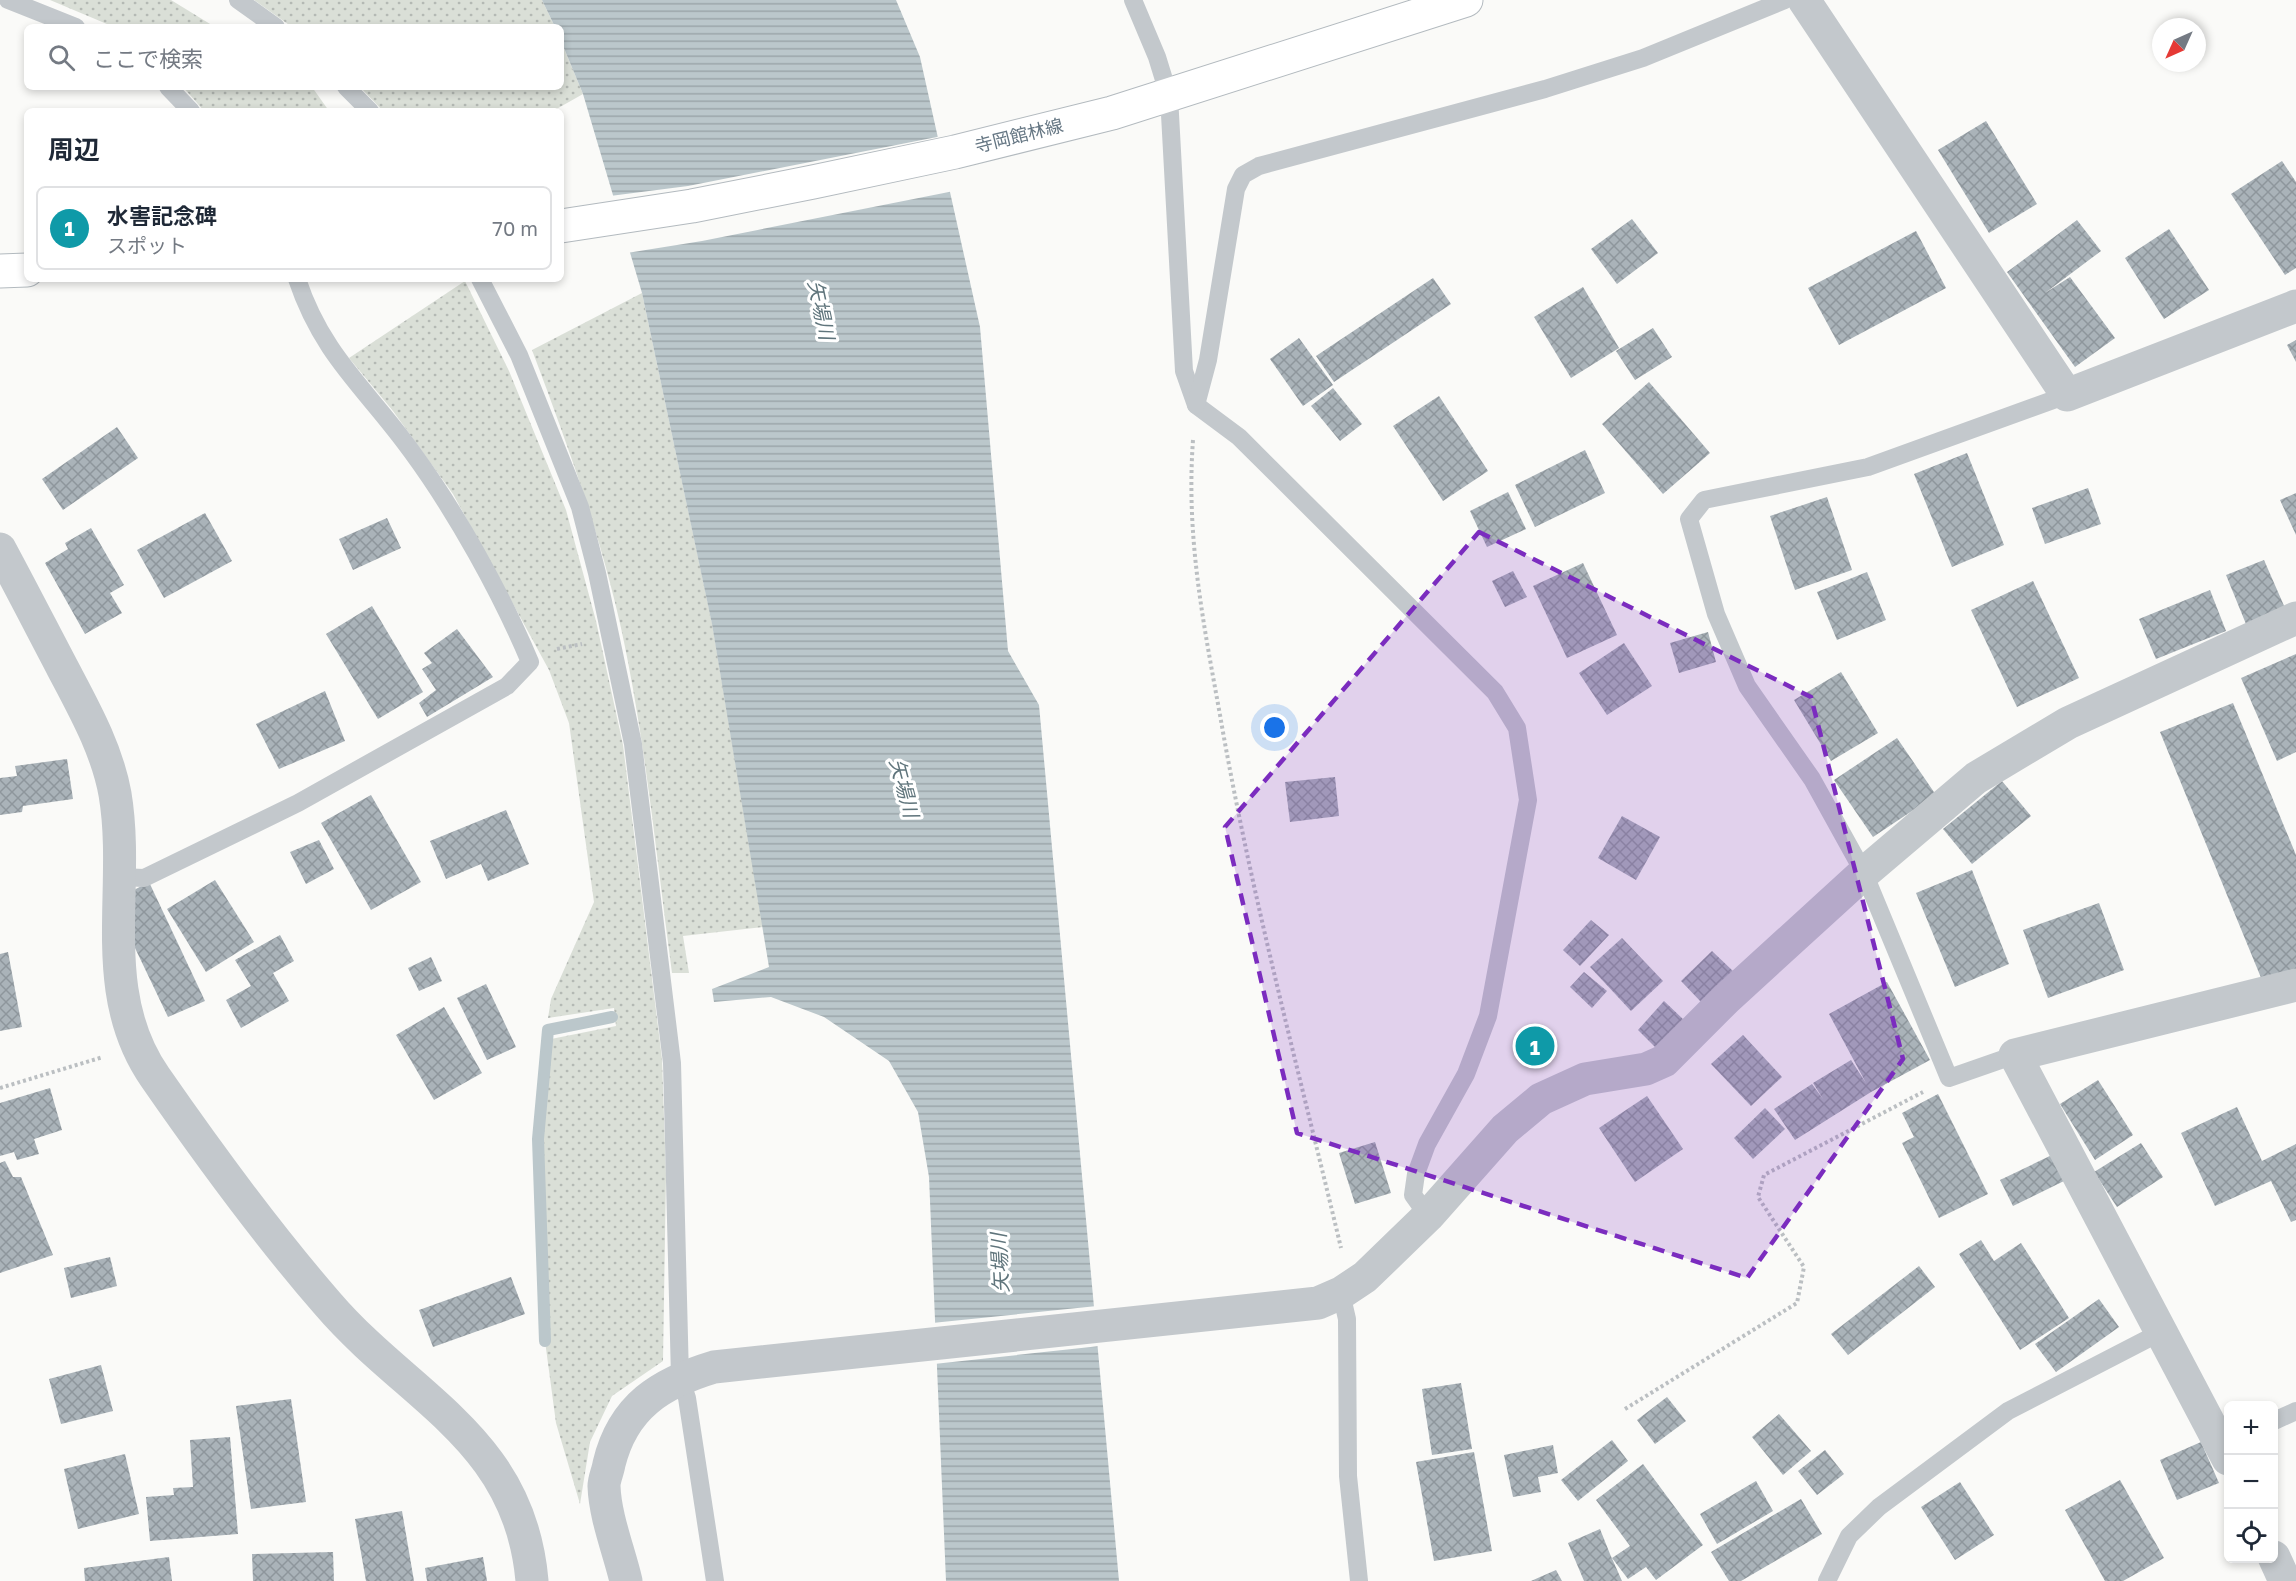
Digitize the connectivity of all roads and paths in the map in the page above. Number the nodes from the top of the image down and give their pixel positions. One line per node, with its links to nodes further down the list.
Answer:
1 (8, 0): 7 (lane)
2 (238, 0): 8 (lane)
3 (1133, 0): 11 (lane)
4 (1466, 0): 11 (main road, 寺岡館林線)
5 (1785, 0): 21 (lane)
6 (1804, 0): 20 (street)
7 (68, 24)
8 (272, 24)
9 (171, 90): 12 (lane)
10 (349, 90): 13 (lane)
11 (1169, 96): 14 (main road, 寺岡館林線); 21 (lane)
12 (188, 108)
13 (367, 108)
14 (564, 226)
15 (24, 270): 16 (main road)
16 (0, 271)
17 (298, 282): 27 (lane)
18 (482, 282): 36 (lane)
19 (2296, 306): 20 (street)
20 (2067, 395): 26 (lane)
21 (1196, 405): 33 (lane); 34 (path)
22 (0, 549): 27 (street)
23 (2296, 618): 26 (street)
24 (594, 642): 25 (path)
25 (548, 650)
26 (1864, 873): 31 (lane); 33 (street)
27 (119, 877): 29 (street)
28 (2296, 985): 30 (street)
29 (134, 1040): 32 (path); 42 (street)
30 (2015, 1054): 31 (lane); 35 (street)
31 (1949, 1078): 37 (path)
32 (0, 1088)
33 (1428, 1216): 34 (street)
34 (1330, 1298): 36 (street); 45 (lane)
35 (2161, 1332): 40 (street); 46 (lane)
36 (680, 1377): 43 (street); 44 (lane)
37 (1625, 1408)
38 (2296, 1411): 39 (lane)
39 (2278, 1420)
40 (2224, 1445)
41 (2277, 1563): 47 (street)
42 (532, 1581)
43 (626, 1581)
44 (715, 1581)
45 (1359, 1581)
46 (1827, 1581)
47 (2285, 1581)

